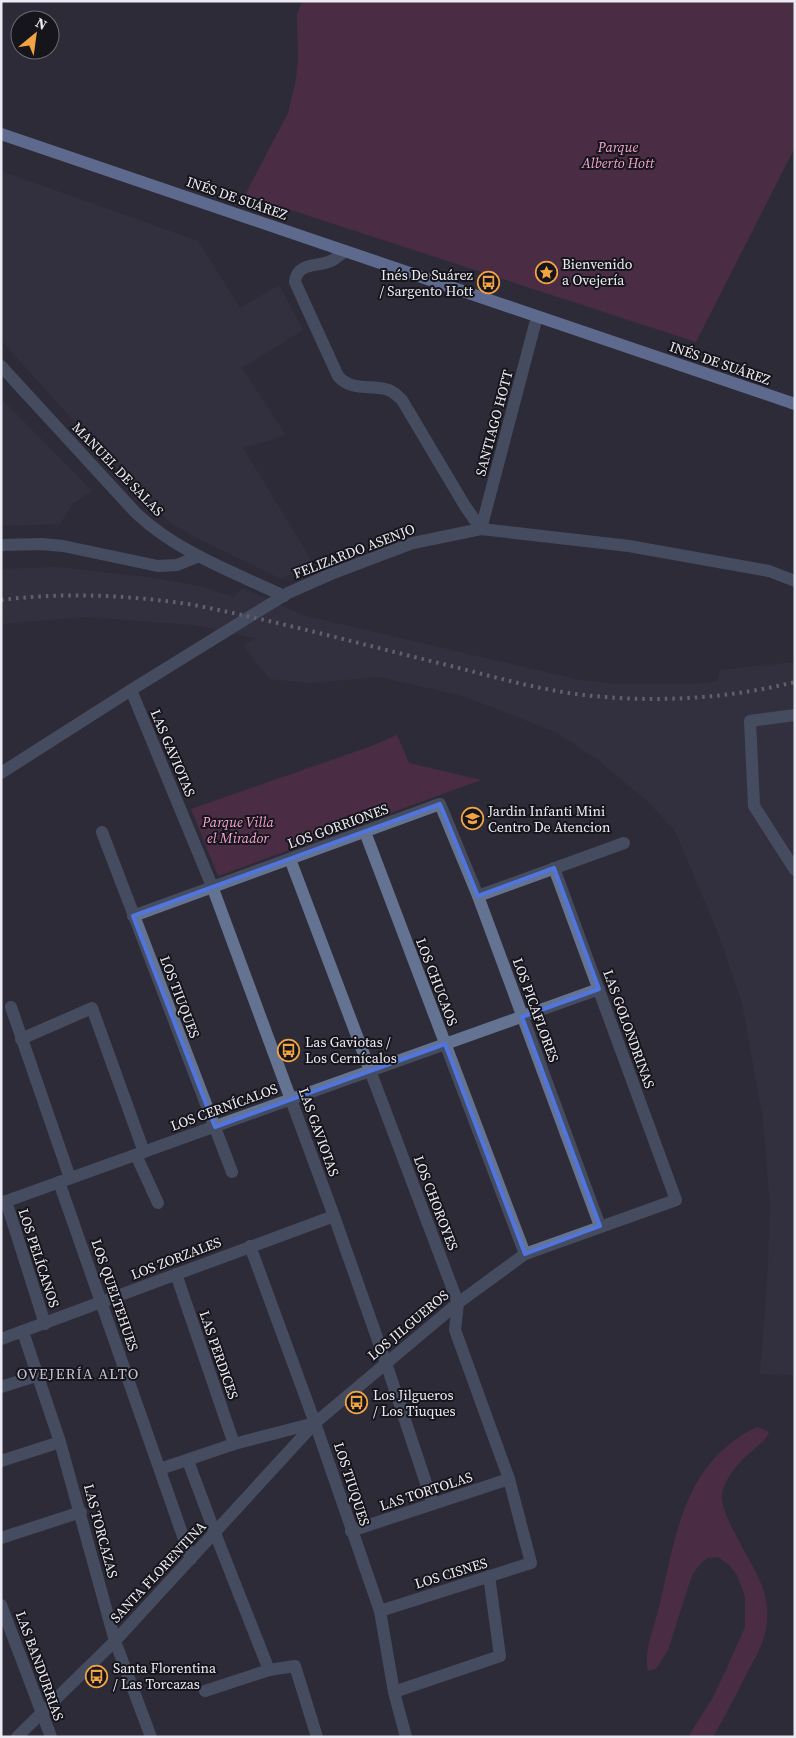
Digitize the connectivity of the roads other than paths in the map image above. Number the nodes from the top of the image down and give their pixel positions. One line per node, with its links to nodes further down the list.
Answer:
1 (1, 134): 2 (main road, INÉS DE SUÁREZ)
2 (345, 251): 3 (main road, INÉS DE SUÁREZ); 6 (street)
3 (539, 321): 5 (main road, INÉS DE SUÁREZ); 6 (street, SANTIAGO HOTT)
4 (1, 366): 8 (street, MANUEL DE SALAS)
5 (795, 404)
6 (481, 529): 9 (street, FELIZARDO ASENJO); 10 (street, FELIZARDO ASENJO)
7 (1, 545): 8 (street)
8 (200, 556): 10 (street, MANUEL DE SALAS)
9 (795, 581)
10 (284, 596): 11 (street, FELIZARDO ASENJO)
11 (131, 690): 13 (street, FELIZARDO ASENJO); 21 (street, LAS GAVIOTAS)
12 (795, 715): 20 (street)
13 (1, 773)
14 (440, 804): 16 (street, LOS GORRIONES); 22 (street, LOS PICAFLORES)
15 (102, 832): 23 (street, LOS TIUQUES)
16 (365, 832): 18 (street, LOS GORRIONES); 28 (street, LOS CHUCAOS)
17 (624, 843): 19 (street)
18 (290, 859): 21 (street, LOS GORRIONES); 29 (street, LOS CHOROYES)
19 (554, 868): 22 (street); 24 (street, LAS GOLONDRINAS)
20 (795, 870)
21 (212, 886): 23 (street, LOS GORRIONES); 30 (street, LAS GAVIOTAS)
22 (478, 896): 26 (street, LOS PICAFLORES)
23 (133, 916): 31 (street, LOS TIUQUES)
24 (599, 989): 26 (street, LOS CERNÍCALOS); 35 (street, LAS GOLONDRINAS)
25 (11, 1007): 27 (street, LOS QUELTEHUES)
26 (522, 1017): 28 (street, LOS CERNÍCALOS); 39 (street, LOS PICAFLORES)
27 (21, 1039): 32 (street); 34 (street, LOS QUELTEHUES)
28 (445, 1044): 29 (street, LOS CERNÍCALOS); 41 (street, LOS CHUCAOS)
29 (369, 1071): 30 (street, LOS CERNÍCALOS); 44 (street, LOS CHOROYES)
30 (291, 1099): 31 (street, LOS CERNÍCALOS); 38 (street, LAS GAVIOTAS)
31 (215, 1127): 32 (street, LOS CERNÍCALOS); 33 (street, LOS TIUQUES)
32 (140, 1153): 34 (street, LOS CERNÍCALOS); 37 (street)
33 (232, 1172)
34 (65, 1180): 36 (street, LOS CERNÍCALOS); 43 (street, LOS QUELTEHUES)
35 (676, 1200): 39 (street, LOS JILGUEROS)
36 (3, 1202): 45 (street, LOS PELÍCANOS)
37 (158, 1202)
38 (334, 1216): 40 (street, LOS ZORZALES); 48 (street, LAS GAVIOTAS)
39 (600, 1226): 41 (street, LOS JILGUEROS)
40 (250, 1246): 42 (street, LOS ZORZALES); 51 (street, LOS TIUQUES)
41 (525, 1254): 44 (street, LOS JILGUEROS)
42 (176, 1274): 43 (street, LOS ZORZALES); 53 (street, LAS PERDICES)
43 (101, 1302): 45 (street, LOS ZORZALES); 56 (street, LOS QUELTEHUES)
44 (458, 1303): 48 (street, LOS JILGUEROS); 57 (street, LOS CHOROYES)
45 (45, 1324): 46 (street, LOS ZORZALES)
46 (23, 1332): 47 (street, LOS ZORZALES); 49 (street, LAS TORCAZAS)
47 (1, 1339)
48 (386, 1363): 51 (street, LOS JILGUEROS); 58 (street, LAS GAVIOTAS)
49 (39, 1375): 50 (street); 52 (street, LAS TORCAZAS)
50 (1, 1387)
51 (315, 1423): 53 (street, LOS JILGUEROS); 60 (street, LOS TIUQUES); 61 (street, SANTA FLORENTINA)
52 (60, 1442): 55 (street); 59 (street, LAS TORCAZAS)
53 (234, 1444): 54 (street, LOS JILGUEROS)
54 (188, 1460): 56 (street, LOS JILGUEROS); 61 (street)
55 (1, 1461)
56 (160, 1469): 63 (street, LOS QUELTEHUES)
57 (509, 1479): 58 (street, LAS TORTOLAS); 64 (street, LOS CHOROYES)
58 (433, 1504): 60 (street, LAS TORTOLAS)
59 (81, 1512): 62 (street); 68 (street, LAS TORCAZAS)
60 (351, 1531): 67 (street, LOS TIUQUES)
61 (215, 1534): 63 (street, SANTA FLORENTINA); 69 (street)
62 (1, 1538)
63 (191, 1559): 68 (street, SANTA FLORENTINA)
64 (531, 1563): 65 (street, LOS CISNES)
65 (489, 1576): 67 (street, LOS CISNES); 71 (street)
66 (1, 1605): 72 (street, LAS BANDURRIAS)
67 (380, 1611): 71 (street, LOS TIUQUES)
68 (115, 1641): 72 (street, SANTA FLORENTINA); 75 (street, LAS TORCAZAS)
69 (269, 1670): 70 (street); 76 (street)
70 (205, 1691)
71 (394, 1692): 77 (street, LOS TIUQUES)
72 (42, 1713): 73 (street, SANTA FLORENTINA); 74 (street, LAS BANDURRIAS)
73 (17, 1737)
74 (51, 1737)
75 (151, 1737)
76 (317, 1737)
77 (406, 1737)

